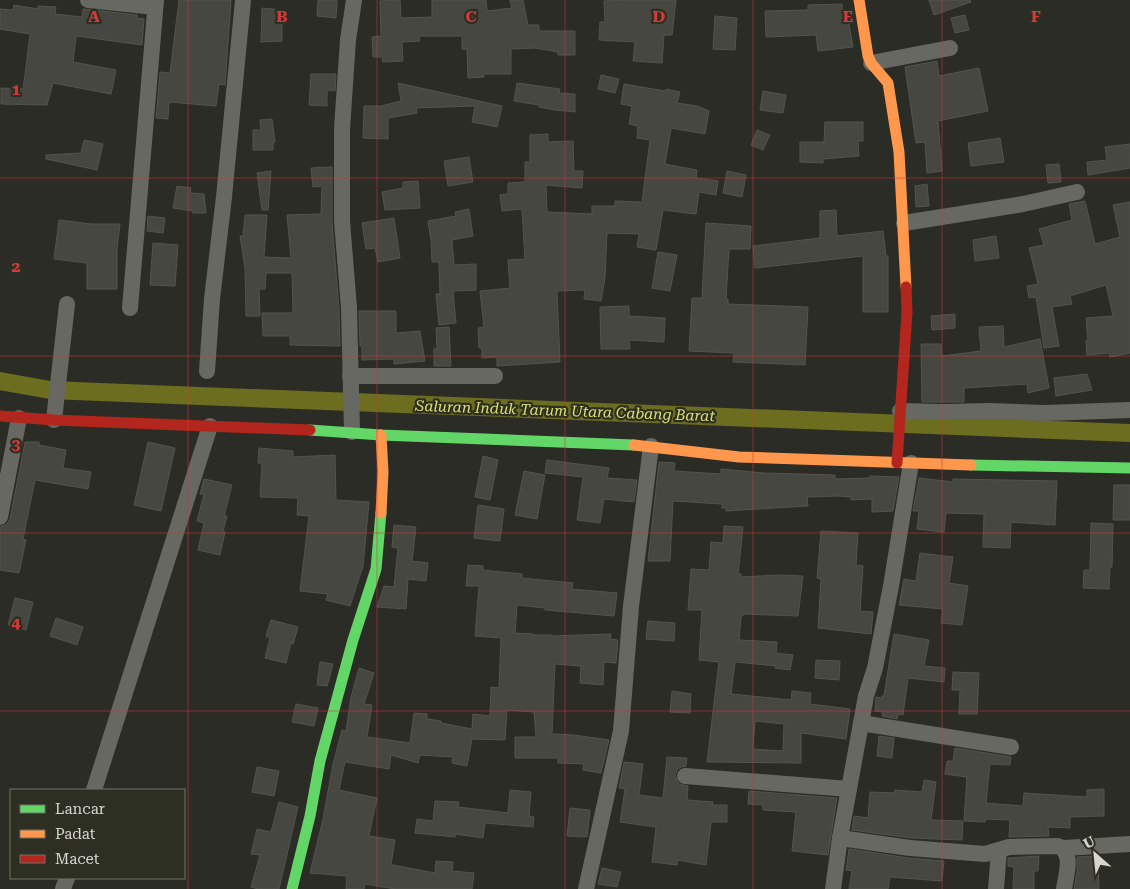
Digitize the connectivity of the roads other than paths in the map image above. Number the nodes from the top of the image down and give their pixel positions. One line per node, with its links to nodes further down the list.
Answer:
1 (88, 0): 5 (street)
2 (243, 0): 12 (street)
3 (354, 0): 14 (street)
4 (859, 0): 7 (main road)
5 (155, 3): 11 (street)
6 (950, 48): 7 (street)
7 (871, 63): 9 (main road)
8 (1077, 192): 9 (street)
9 (904, 224): 17 (main road)
10 (67, 304): 16 (street)
11 (130, 308)
12 (206, 371)
13 (495, 376): 14 (street)
14 (350, 380): 20 (street)
15 (1130, 410): 17 (street)
16 (55, 413): 19 (main road); 21 (main road)
17 (899, 415): 24 (main road)
18 (0, 416): 19 (main road)
19 (19, 418): 26 (street)
20 (351, 424): 21 (main road); 22 (main road)
21 (210, 426): 30 (street)
22 (381, 435): 23 (main road); 36 (main road)
23 (652, 446): 24 (main road); 37 (street)
24 (904, 463): 25 (main road); 27 (street)
25 (1130, 468)
26 (0, 517)
27 (861, 724): 28 (street); 31 (street)
28 (1011, 747)
29 (685, 776): 31 (street)
30 (94, 789)
31 (849, 789): 32 (street)
32 (840, 838): 35 (street); 38 (street)
33 (1130, 844): 34 (street)
34 (1064, 848): 35 (street); 40 (street)
35 (999, 850): 39 (street)
36 (292, 889)
37 (586, 889)
38 (833, 889)
39 (996, 889)
40 (1064, 889)

